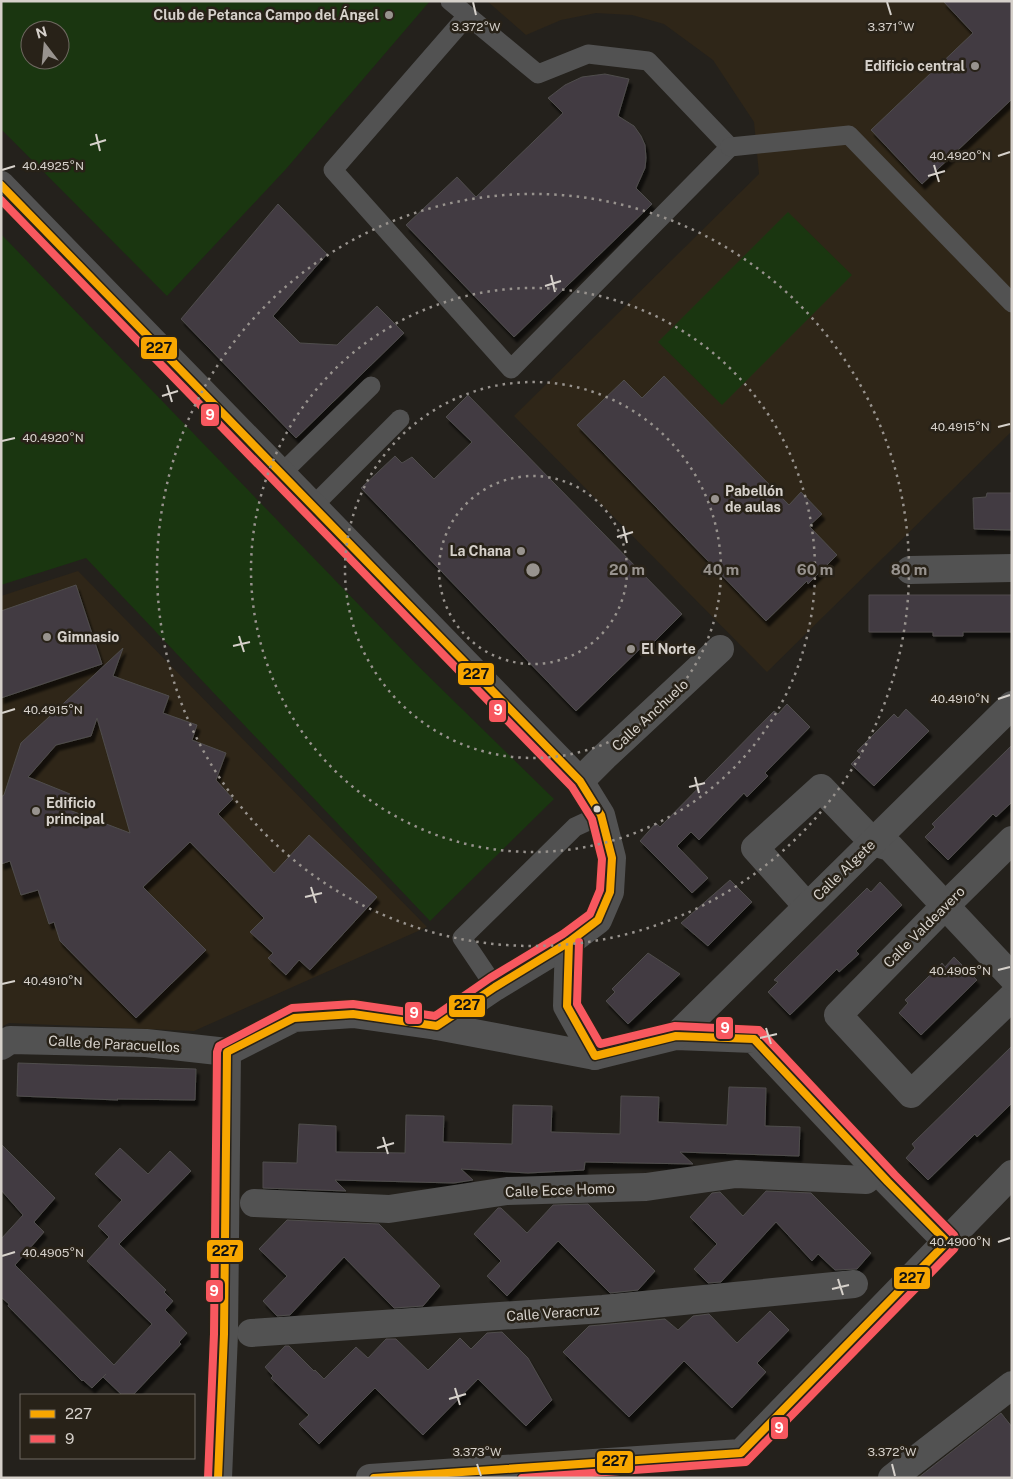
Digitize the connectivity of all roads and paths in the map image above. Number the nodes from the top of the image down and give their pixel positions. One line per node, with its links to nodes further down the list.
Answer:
1 (450, 1): 2 (lane)
2 (467, 16): 3 (lane); 3 (lane)
3 (730, 147): 5 (lane)
4 (1, 185): 8 (street)
5 (1012, 303)
6 (371, 386): 8 (lane)
7 (400, 419): 9 (lane)
8 (282, 474): 9 (street)
9 (313, 506): 14 (street)
10 (1012, 568): 11 (street)
11 (910, 570)
12 (720, 649): 14 (street, Calle Anchuelo)
13 (1012, 706): 17 (street, Calle Algete)
14 (580, 781): 15 (street)
15 (601, 815): 20 (street); 22 (lane)
16 (1012, 840): 19 (street, Calle Valdeavero)
17 (873, 842): 18 (street, Calle Algete); 18 (street); 19 (street)
18 (807, 906): 25 (street, Calle Algete)
19 (945, 906): 21 (street); 23 (street, Calle Valdeavero)
20 (569, 942): 22 (street); 28 (street)
21 (1012, 976)
22 (495, 987): 24 (street)
23 (1012, 997)
24 (437, 1026): 27 (street); 28 (street)
25 (676, 1036): 28 (street); 32 (street)
26 (1, 1046): 27 (street, Calle de Paracuellos)
27 (227, 1052): 36 (street)
28 (594, 1056)
29 (1012, 1174): 32 (street)
30 (866, 1180): 31 (street, Calle Ecce Homo)
31 (254, 1203)
32 (947, 1242): 37 (street)
33 (854, 1284): 34 (street, Calle Veracruz)
34 (252, 1333)
35 (1012, 1385): 38 (street)
36 (218, 1478)
37 (370, 1478)
38 (892, 1478)

